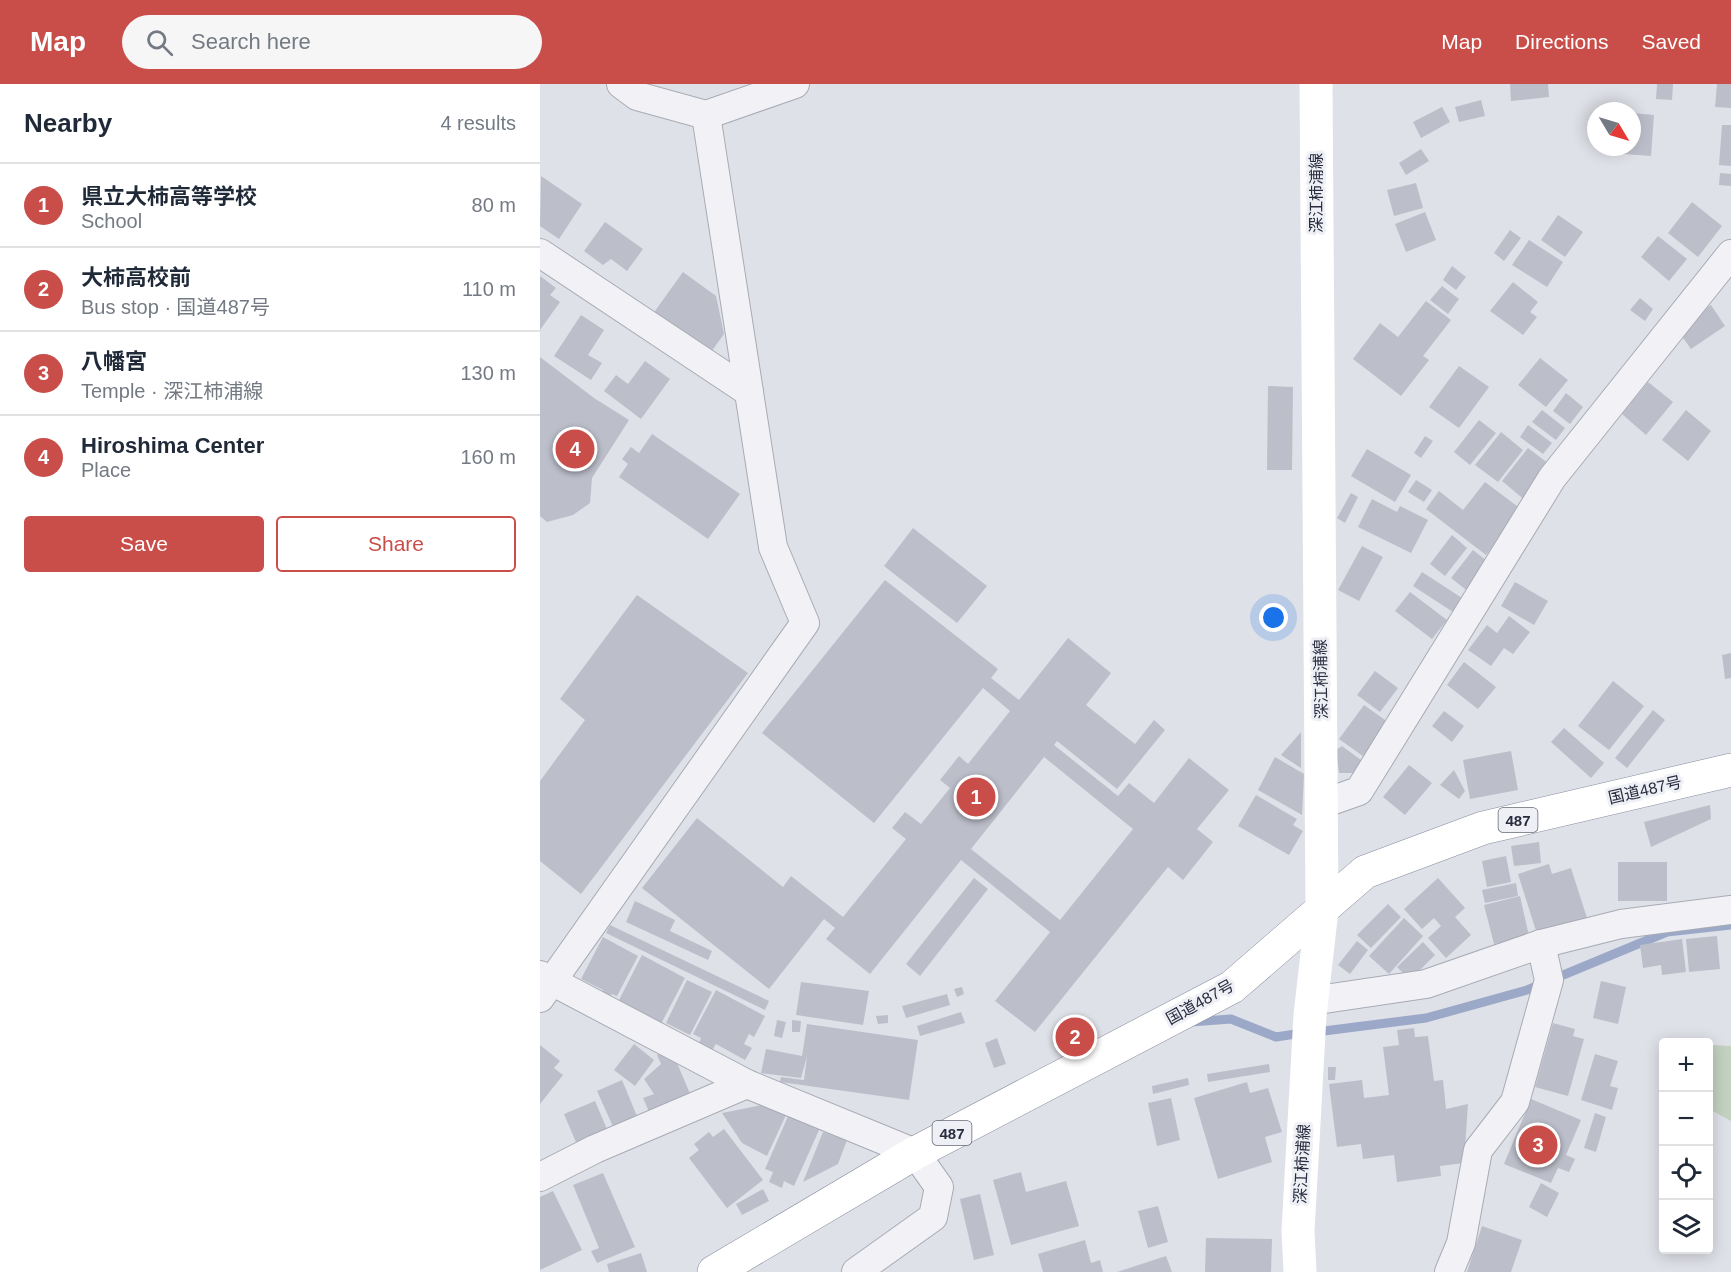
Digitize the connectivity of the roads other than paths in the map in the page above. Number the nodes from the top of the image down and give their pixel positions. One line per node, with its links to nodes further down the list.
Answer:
1 (621, 84): 4 (street)
2 (795, 84): 4 (street)
3 (1316, 84): 9 (main road, 深江柿浦線)
4 (706, 115): 7 (street)
5 (540, 253): 7 (street)
6 (1731, 254): 9 (street)
7 (749, 392): 13 (street)
8 (1731, 770): 10 (main road, 国道487号 / 487)
9 (1322, 804): 10 (main road, 深江柿浦線)
10 (1322, 910): 14 (main road, 深江柿浦線); 16 (main road, 国道487号 / 487)
11 (1731, 910): 12 (street)
12 (1541, 944): 14 (street); 21 (street)
13 (543, 985): 15 (street)
14 (1311, 1008): 20 (main road, 深江柿浦線)
15 (747, 1084): 16 (street); 17 (street)
16 (915, 1153): 18 (main road, 国道487号 / 487); 19 (street)
17 (540, 1177)
18 (714, 1272)
19 (856, 1272)
20 (1300, 1272)
21 (1449, 1272)

